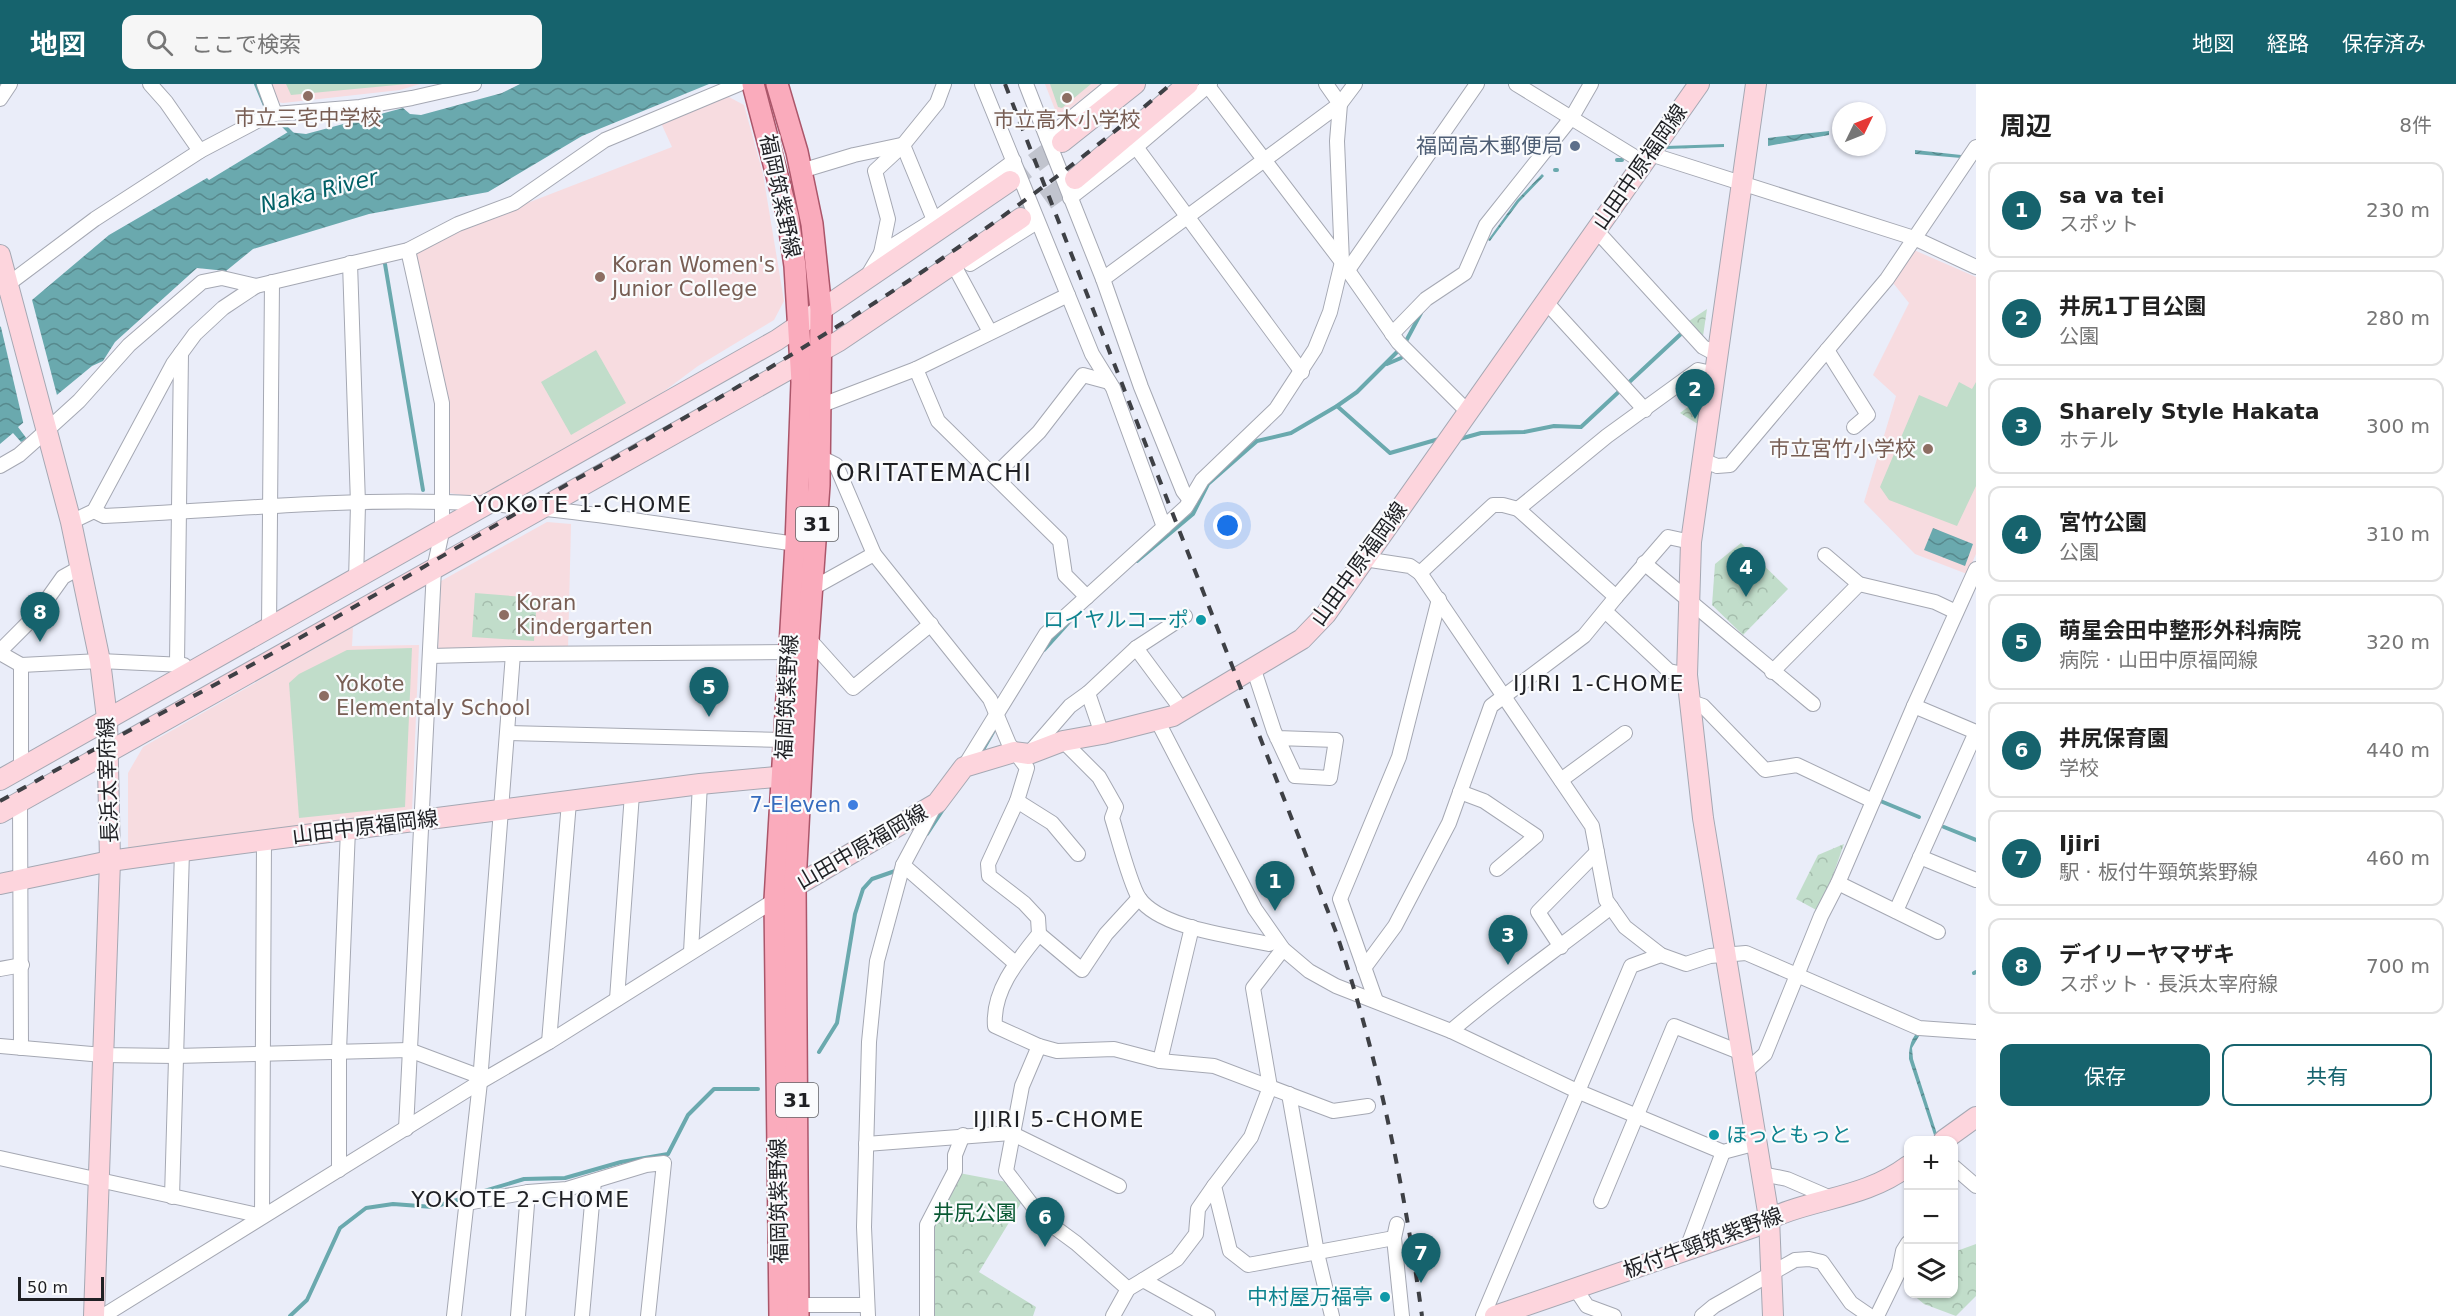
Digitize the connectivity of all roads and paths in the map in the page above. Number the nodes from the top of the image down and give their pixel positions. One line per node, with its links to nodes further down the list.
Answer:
1 (10, 84): 22 (street)
2 (150, 84): 30 (street)
3 (264, 84): 24 (street)
4 (474, 84): 24 (street)
5 (739, 84): 44 (street)
6 (753, 84): 60 (main road, 福岡筑紫野線 / 31)
7 (777, 84): 34 (main road, 福岡筑紫野線 / 31)
8 (944, 84): 27 (street)
9 (982, 84): 33 (street)
10 (1026, 84): 26 (street)
11 (1113, 84): 26 (street)
12 (1135, 84): 26 (street)
13 (1188, 84): 35 (street)
14 (1326, 84): 23 (street)
15 (1355, 84): 23 (street)
16 (1477, 84): 48 (street)
17 (1516, 84): 25 (street)
18 (1591, 84): 25 (street)
19 (1699, 84): 31 (street, 山田中原福岡線)
20 (1756, 84): 37 (street)
21 (1209, 85): 28 (street); 32 (street)
22 (0, 99)
23 (1340, 104): 32 (street); 48 (street)
24 (274, 114): 30 (street)
25 (1576, 119): 31 (street); 62 (street)
26 (1055, 140): 38 (street)
27 (903, 145): 34 (street); 40 (street); 45 (street)
28 (1136, 147): 38 (street); 39 (street)
29 (1976, 147): 43 (street)
30 (200, 151): 55 (street)
31 (1646, 158): 37 (street); 42 (street, 山田中原福岡線)
32 (1263, 159): 39 (street); 48 (street)
33 (1014, 161): 40 (street); 41 (street)
34 (801, 171): 58 (main road, 福岡筑紫野線 / 31)
35 (1075, 179)
36 (1010, 181): 53 (street)
37 (1743, 185): 43 (street); 67 (street)
38 (1070, 198): 51 (street)
39 (1188, 216): 51 (street); 69 (street)
40 (934, 220): 45 (street)
41 (1029, 220): 50 (street); 56 (street); 59 (street)
42 (1596, 230): 57 (street, 山田中原福岡線); 67 (street)
43 (1914, 238): 49 (street); 64 (street)
44 (408, 250): 47 (street); 84 (street)
45 (881, 253): 53 (street)
46 (0, 255): 55 (street, 長浜太宰府線)
47 (350, 263): 52 (street); 85 (street)
48 (1345, 266): 62 (street); 69 (street)
49 (1976, 267)
50 (957, 272): 59 (street); 61 (street)
51 (1103, 279): 83 (street)
52 (272, 282): 54 (street); 87 (street)
53 (862, 284): 58 (street)
54 (256, 286): 65 (street); 77 (street)
55 (6, 289): 77 (street, 長浜太宰府線)
56 (1068, 295): 61 (street); 71 (street)
57 (1546, 302): 74 (street); 75 (street, 山田中原福岡線)
58 (822, 310): 60 (street); 63 (main road, 福岡筑紫野線 / 31)
59 (884, 311): 63 (street)
60 (798, 326): 66 (main road, 福岡筑紫野線 / 31); 86 (street)
61 (990, 332): 68 (street)
62 (1399, 343): 75 (street)
63 (822, 350): 66 (street); 73 (main road, 福岡筑紫野線 / 31)
64 (1827, 350): 76 (street); 80 (street)
65 (181, 353): 90 (street); 91 (street)
66 (801, 362): 70 (street); 72 (main road, 福岡筑紫野線 / 31)
67 (1717, 364): 74 (street); 80 (street)
68 (916, 369): 73 (street); 82 (street)
69 (1302, 372): 83 (street)
70 (775, 375): 72 (street); 88 (street)
71 (1109, 382): 82 (street); 93 (street)
72 (802, 397): 78 (main road, 福岡筑紫野線 / 31)
73 (822, 405): 79 (main road, 福岡筑紫野線 / 31)
74 (1645, 410): 89 (street)
75 (1468, 412): 99 (street, 山田中原福岡線)
76 (1854, 427)
77 (45, 428): 81 (street); 92 (street, 長浜太宰府線)
78 (799, 448): 79 (street); 96 (main road, 福岡筑紫野線 / 31)
79 (820, 457): 97 (street); 107 (main road, 福岡筑紫野線 / 31)
80 (1703, 460): 95 (street)
81 (0, 466)
82 (994, 476): 108 (street)
83 (1190, 500): 93 (street)
84 (443, 502): 85 (street); 86 (street); 94 (street)
85 (358, 504): 87 (street); 105 (street)
86 (489, 504): 88 (street); 94 (street)
87 (271, 506): 91 (street); 116 (street)
88 (542, 508): 96 (street); 102 (street)
89 (1518, 509): 104 (street); 109 (street)
90 (94, 511): 91 (street); 92 (street)
91 (179, 513): 124 (street)
92 (71, 522): 101 (street, 長浜太宰府線)
93 (1164, 527): 108 (street)
94 (442, 532): 102 (street); 105 (street)
95 (1691, 542): 100 (street); 111 (street)
96 (796, 544): 120 (main road, 福岡筑紫野線 / 31)
97 (874, 554): 107 (street); 115 (street)
98 (1825, 555): 106 (street)
99 (1364, 559): 104 (street); 127 (street, 山田中原福岡線)
100 (1644, 563): 109 (street); 111 (street)
101 (81, 567): 119 (street); 123 (street, 長浜太宰府線)
102 (434, 569): 122 (street); 146 (street)
103 (1976, 569): 113 (street)
104 (1420, 573): 110 (street)
105 (356, 580): 116 (street)
106 (1859, 584): 113 (street); 128 (street)
107 (813, 588): 117 (main road, 福岡筑紫野線 / 31)
108 (1087, 597): 136 (street)
109 (1616, 597): 112 (street)
110 (1439, 599): 131 (street); 191 (street)
111 (1688, 600): 128 (street); 129 (street)
112 (1605, 611): 129 (street); 131 (street)
113 (1956, 612): 134 (street)
114 (1185, 616): 118 (street)
115 (931, 624): 117 (street); 136 (street)
116 (269, 630): 126 (street)
117 (808, 639): 149 (main road, 福岡筑紫野線 / 31)
118 (1136, 648): 130 (street); 135 (street)
119 (0, 652): 125 (street)
120 (789, 652): 121 (street); 143 (main road, 福岡筑紫野線 / 31)
121 (513, 654): 122 (street); 139 (street)
122 (430, 657): 162 (street)
123 (100, 661): 124 (street); 125 (street); 137 (street, 長浜太宰府線)
124 (177, 664): 126 (street)
125 (21, 665): 148 (street)
126 (201, 667): 137 (street)
127 (1253, 667): 135 (street, 山田中原福岡線); 142 (street)
128 (1772, 672): 133 (street)
129 (1687, 675): 132 (street)
130 (1088, 693): 141 (street); 145 (street)
131 (1503, 694): 151 (street); 153 (street)
132 (1688, 702): 157 (street); 187 (street)
133 (1813, 704)
134 (1914, 706): 157 (street); 168 (street)
135 (1182, 710): 138 (street, 山田中原福岡線)
136 (997, 715): 145 (street); 147 (street)
137 (107, 718): 146 (street, 長浜太宰府線); 148 (street)
138 (1156, 720): 141 (street, 山田中原福岡線); 184 (street)
139 (508, 733): 143 (street); 160 (street)
140 (1625, 733): 151 (street)
141 (1102, 734): 144 (street, 山田中原福岡線)
142 (1277, 738): 142 (street)
143 (784, 740): 149 (main road, 福岡筑紫野線 / 31)
144 (1063, 741): 145 (street, 山田中原福岡線); 177 (street)
145 (1017, 750): 147 (street, 山田中原福岡線); 156 (street)
146 (108, 753): 155 (street); 169 (street, 長浜太宰府線)
147 (970, 765): 159 (street, 山田中原福岡線)
148 (21, 768): 150 (street)
149 (793, 775): 152 (street, 山田中原福岡線); 176 (main road, 福岡筑紫野線 / 31); 178 (main road, 福岡筑紫野線 / 31)
150 (0, 780)
151 (1561, 780): 166 (street)
152 (700, 784): 154 (street, 山田中原福岡線); 186 (street)
153 (1460, 792): 171 (street); 191 (street)
154 (632, 794): 158 (street, 山田中原福岡線); 194 (street)
155 (20, 801): 161 (street); 172 (street)
156 (1017, 801): 167 (street); 183 (street)
157 (1873, 801): 174 (street)
158 (569, 802): 160 (street, 山田中原福岡線); 198 (street)
159 (936, 803): 170 (street); 176 (street, 山田中原福岡線)
160 (499, 811): 162 (street, 山田中原福岡線); 209 (street)
161 (0, 813)
162 (423, 819): 163 (street, 山田中原福岡線); 202 (street)
163 (348, 830): 164 (street, 山田中原福岡線); 203 (street)
164 (264, 840): 165 (street, 山田中原福岡線); 204 (street)
165 (182, 851): 169 (street, 山田中原福岡線); 206 (street)
166 (1597, 852): 179 (street); 185 (street)
167 (1078, 854)
168 (1920, 857): 173 (street); 180 (street)
169 (110, 861): 172 (street, 山田中原福岡線); 205 (street, 長浜太宰府線)
170 (905, 863): 189 (street); 221 (street)
171 (1497, 868)
172 (22, 879): 175 (street, 山田中原福岡線); 190 (street)
173 (1976, 880)
174 (1838, 883): 180 (street); 193 (street)
175 (0, 884)
176 (795, 884): 178 (street, 山田中原福岡線); 248 (main road, 福岡筑紫野線 / 31)
177 (1139, 897): 181 (street); 183 (street)
178 (775, 900): 186 (street); 248 (main road, 福岡筑紫野線 / 31)
179 (1611, 907): 185 (street); 188 (street)
180 (1896, 911): 182 (street)
181 (1192, 927): 184 (street); 207 (street)
182 (1938, 932)
183 (1039, 934): 189 (street)
184 (1280, 945): 195 (street); 210 (street)
185 (1561, 947): 196 (street)
186 (692, 952): 194 (street)
187 (1724, 954): 188 (street); 193 (street); 208 (street)
188 (1661, 955): 211 (street)
189 (1015, 963): 200 (street)
190 (22, 965): 192 (street); 201 (street)
191 (1364, 968): 195 (street)
192 (0, 969)
193 (1797, 974): 197 (street); 208 (street)
194 (617, 999): 198 (street)
195 (1376, 1001): 196 (street)
196 (1451, 1031): 211 (street)
197 (1976, 1032)
198 (549, 1042): 209 (street)
199 (0, 1046): 201 (street)
200 (1039, 1046): 207 (street); 217 (street)
201 (21, 1048): 205 (street)
202 (410, 1050): 203 (street); 209 (street); 216 (street)
203 (339, 1051): 204 (street); 225 (street)
204 (265, 1053): 206 (street); 238 (street)
205 (103, 1054): 206 (street); 228 (street, 長浜太宰府線)
206 (175, 1056): 234 (street)
207 (1160, 1061): 210 (street)
208 (1743, 1063): 214 (street); 220 (street)
209 (480, 1082): 216 (street); 235 (street)
210 (1270, 1088): 212 (street); 231 (street)
211 (1577, 1091): 214 (street); 260 (street)
212 (1289, 1094): 213 (street); 242 (street)
213 (1368, 1106)
214 (1635, 1116): 222 (street); 237 (street)
215 (1976, 1117): 219 (street)
216 (406, 1129): 225 (street)
217 (1011, 1133): 218 (street); 230 (street); 246 (street)
218 (963, 1136): 221 (street); 255 (street)
219 (1950, 1136)
220 (1757, 1143): 222 (street); 227 (street)
221 (866, 1144): 247 (street)
222 (1723, 1152): 240 (street)
223 (0, 1158): 228 (street)
224 (1904, 1168): 236 (street, 板付牛頸筑紫野線)
225 (339, 1170): 238 (street)
226 (1958, 1171): 232 (street)
227 (1762, 1174): 236 (street); 239 (street)
228 (99, 1180): 234 (street); 249 (street, 長浜太宰府線)
229 (594, 1181): 233 (street); 253 (street); 254 (street)
230 (1119, 1186)
231 (1214, 1186): 242 (street); 244 (street)
232 (1976, 1186)
233 (528, 1192): 235 (street); 252 (street)
234 (172, 1197): 238 (street)
235 (468, 1197): 251 (street)
236 (1832, 1198): 239 (street, 板付牛頸筑紫野線)
237 (1601, 1201)
238 (262, 1216): 250 (street)
239 (1769, 1218): 240 (street, 板付牛頸筑紫野線); 243 (street)
240 (1686, 1251): 245 (street, 板付牛頸筑紫野線)
241 (1904, 1251): 266 (street)
242 (1317, 1253): 258 (street); 259 (street)
243 (1771, 1273): 263 (street); 264 (street); 265 (street)
244 (1143, 1280): 246 (street); 257 (street)
245 (1575, 1288): 261 (street, 板付牛頸筑紫野線); 262 (street)
246 (1128, 1289): 256 (street)
247 (867, 1311): 248 (street)
248 (792, 1312)
249 (94, 1316)
250 (103, 1316)
251 (454, 1316)
252 (518, 1316)
253 (582, 1316)
254 (648, 1316)
255 (927, 1316)
256 (1113, 1316)
257 (1208, 1316)
258 (1332, 1316)
259 (1401, 1316)
260 (1483, 1316)
261 (1495, 1316)
262 (1614, 1316)
263 (1702, 1316)
264 (1773, 1316)
265 (1870, 1316)
266 (1877, 1316)

